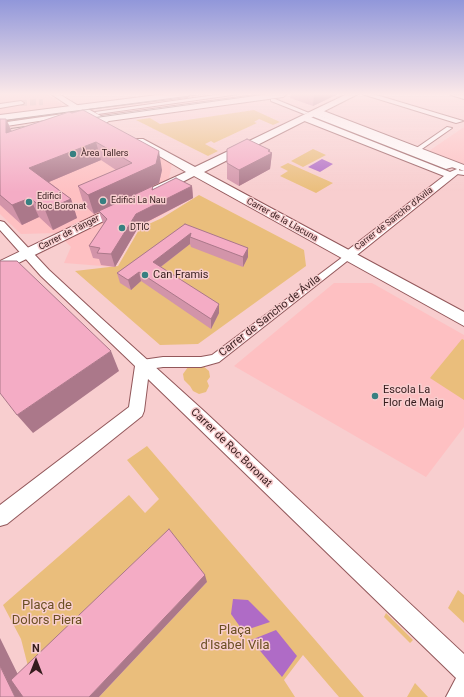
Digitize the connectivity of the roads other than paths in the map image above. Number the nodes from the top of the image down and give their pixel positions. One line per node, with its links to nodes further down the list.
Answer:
1 (31, 127): 6 (street)
2 (288, 127): 10 (street)
3 (340, 127): 11 (street)
4 (347, 127): 8 (street)
5 (449, 128): 8 (street)
6 (0, 133)
7 (128, 135): 10 (street, Carrer de la Llacuna)
8 (417, 150): 9 (street)
9 (462, 170): 11 (street, Carrer de Sancho d'Avila)
10 (196, 171): 12 (street); 16 (street, Carrer de la Llacuna)
11 (449, 172): 16 (street, Carrer de Sancho d'Avila)
12 (147, 195)
13 (134, 201): 15 (street, Carrer de Tànger)
14 (0, 224): 15 (street, Carrer de Roc Boronat)
15 (28, 254): 17 (street, Carrer de Tànger); 20 (street, Carrer de Roc Boronat)
16 (348, 256): 18 (street, Carrer de Sancho d'Avila); 19 (street, Carrer de la Llacuna)
17 (0, 267)
18 (326, 272): 20 (street, Carrer de Sancho de Ávila)
19 (464, 320)
20 (142, 365): 21 (street); 22 (street, Carrer de Roc Boronat)
21 (0, 517)
22 (464, 670)
23 (464, 686): 24 (street)
24 (458, 697)

